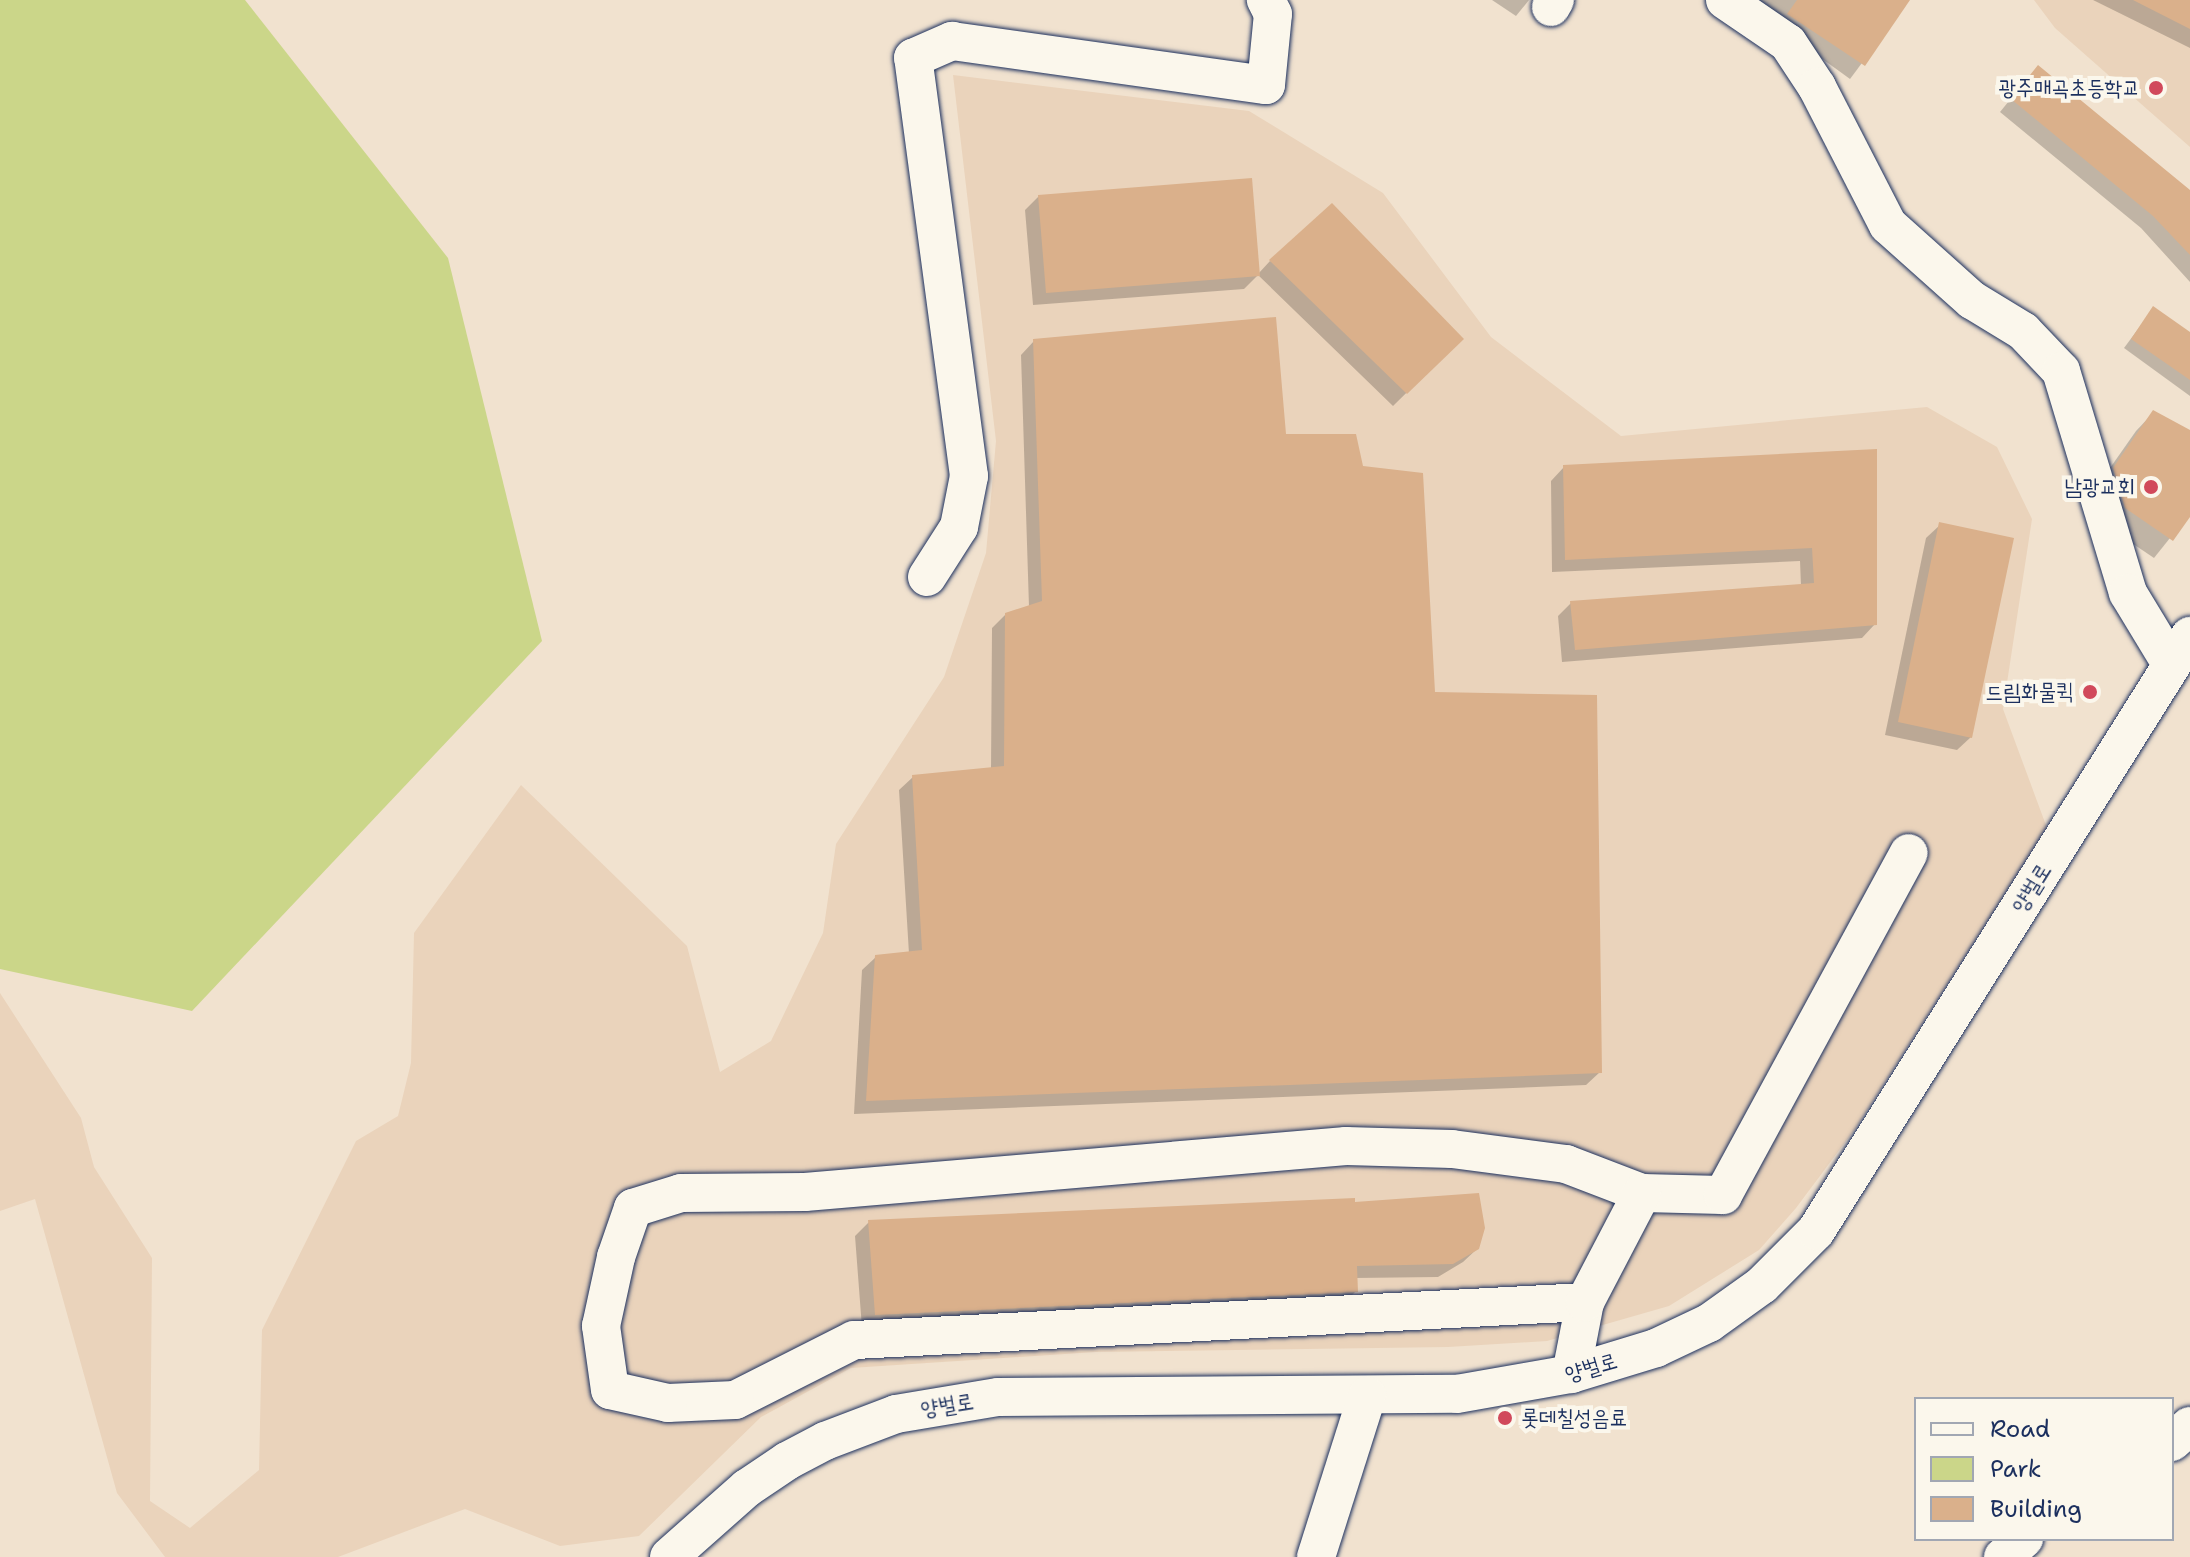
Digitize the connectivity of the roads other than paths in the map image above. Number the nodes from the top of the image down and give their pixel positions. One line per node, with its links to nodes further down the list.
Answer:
1 (1266, 0): 3 (street)
2 (1725, 0): 4 (street)
3 (927, 577)
4 (2180, 650): 8 (street, 양벌로)
5 (1909, 853): 6 (street)
6 (1642, 1193): 7 (street); 7 (street)
7 (1585, 1302): 8 (street)
8 (1571, 1374): 9 (street, 양벌로)
9 (1367, 1396): 13 (street, 양벌로); 14 (street)
10 (2190, 1426): 11 (street)
11 (2174, 1440)
12 (2022, 1541): 15 (street)
13 (669, 1557)
14 (1316, 1557)
15 (2003, 1557)

